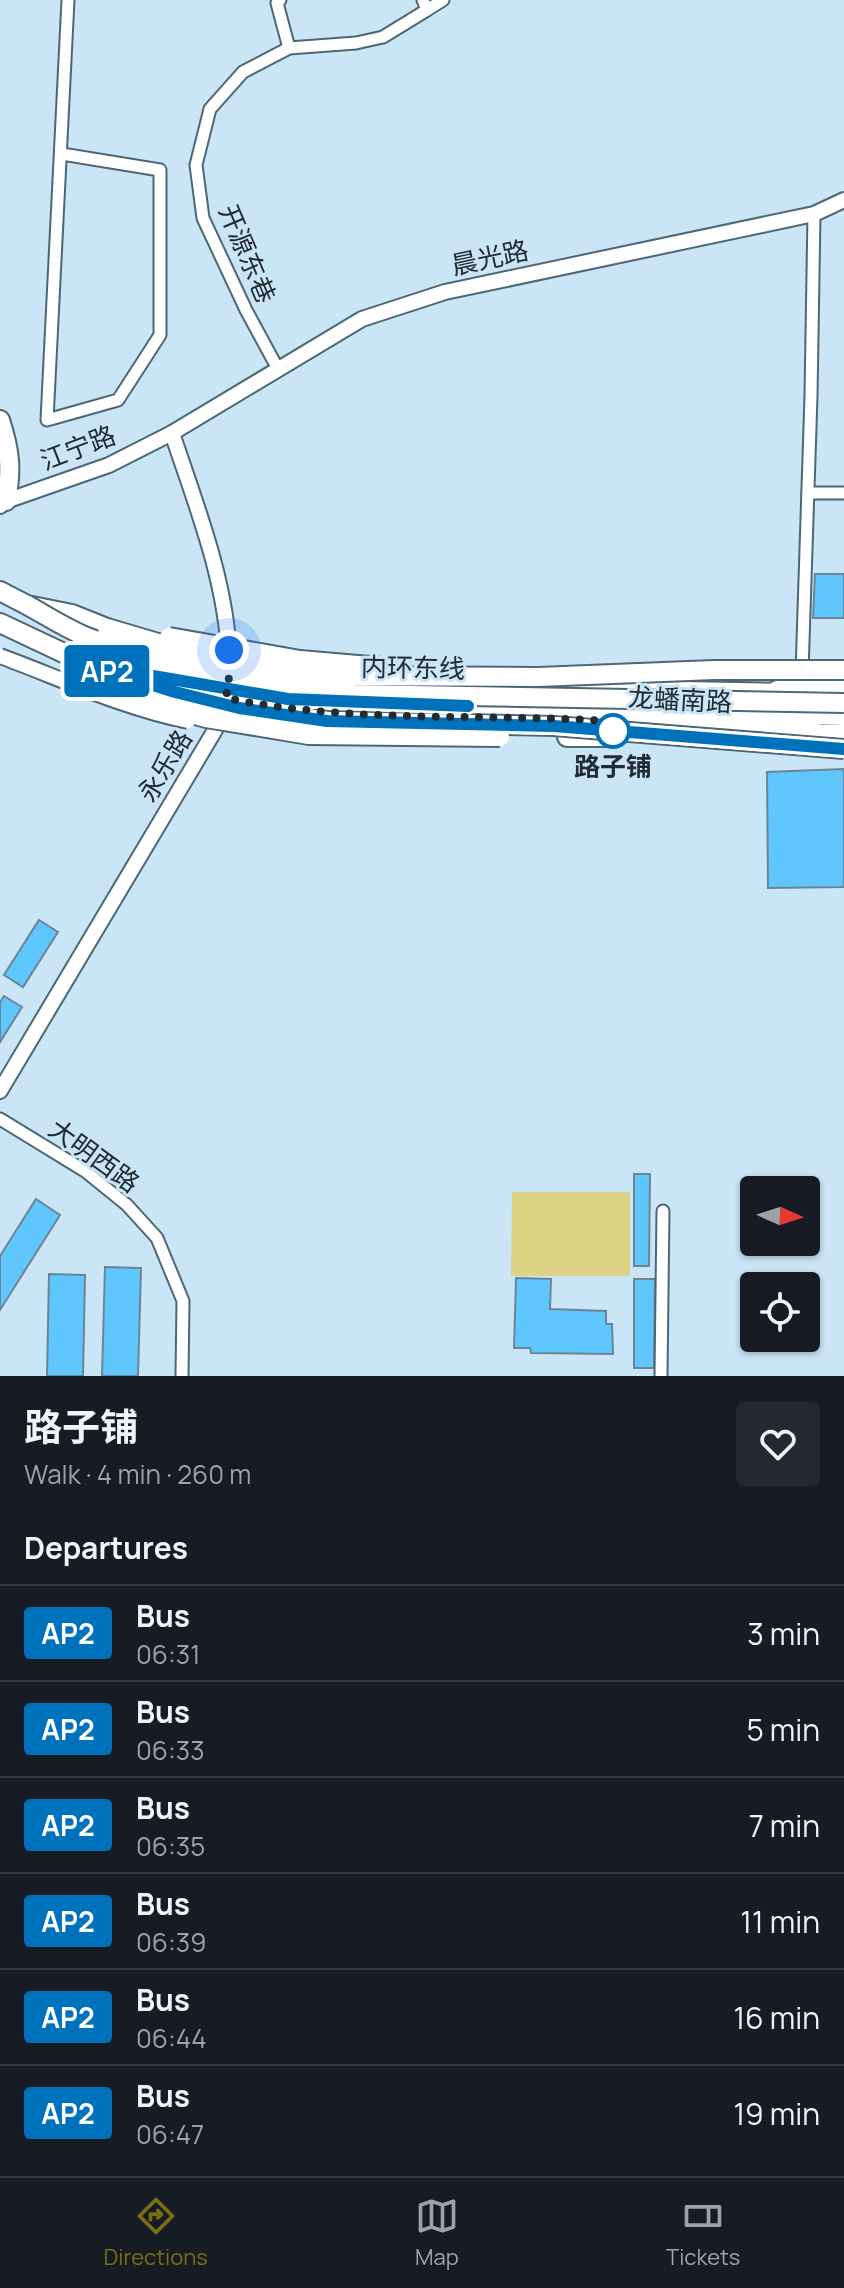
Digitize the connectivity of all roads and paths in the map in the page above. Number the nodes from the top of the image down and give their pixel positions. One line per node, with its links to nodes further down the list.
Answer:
1 (68, 0): 6 (street)
2 (280, 0): 5 (street)
3 (443, 0): 4 (street, 开源东巷)
4 (425, 5): 5 (street, 开源东巷)
5 (289, 48): 9 (street, 开源东巷)
6 (62, 154): 6 (street)
7 (844, 200): 8 (street, 晨光路)
8 (814, 214): 9 (street, 晨光路); 12 (street)
9 (278, 369): 11 (street, 晨光路)
10 (0, 420): 14 (highway)
11 (172, 433): 14 (street, 江宁路); 21 (street, 永乐路)
12 (808, 493): 13 (street); 24 (street)
13 (844, 493)
14 (3, 503)
15 (0, 591): 16 (highway, 内环东线)
16 (27, 605): 18 (highway, bridge); 28 (highway, 内环东线, bridge)
17 (0, 623): 20 (highway)
18 (107, 628): 22 (highway, bridge); 23 (highway, bridge)
19 (0, 656): 34 (street, bridge)
20 (89, 665): 29 (highway, 内环东线, bridge); 34 (highway, bridge); 35 (highway, bridge)
21 (230, 670): 23 (street, 龙蟠南路); 27 (street, 永乐路)
22 (844, 670)
23 (481, 685): 25 (street, 龙蟠南路)
24 (802, 685): 25 (highway); 26 (highway)
25 (777, 690): 26 (street, 龙蟠南路)
26 (844, 690)
27 (226, 698): 32 (street, 龙蟠南路); 36 (street, 永乐路)
28 (844, 703)
29 (844, 716)
30 (773, 725): 31 (street, 龙蟠南路); 32 (street, 龙蟠南路); 33 (highway)
31 (844, 725)
32 (729, 728): 34 (highway, bridge)
33 (844, 734)
34 (309, 735)
35 (844, 749)
36 (0, 1091)
37 (0, 1119): 39 (street, 大明西路)
38 (663, 1211): 40 (street)
39 (182, 1376)
40 (661, 1376)

